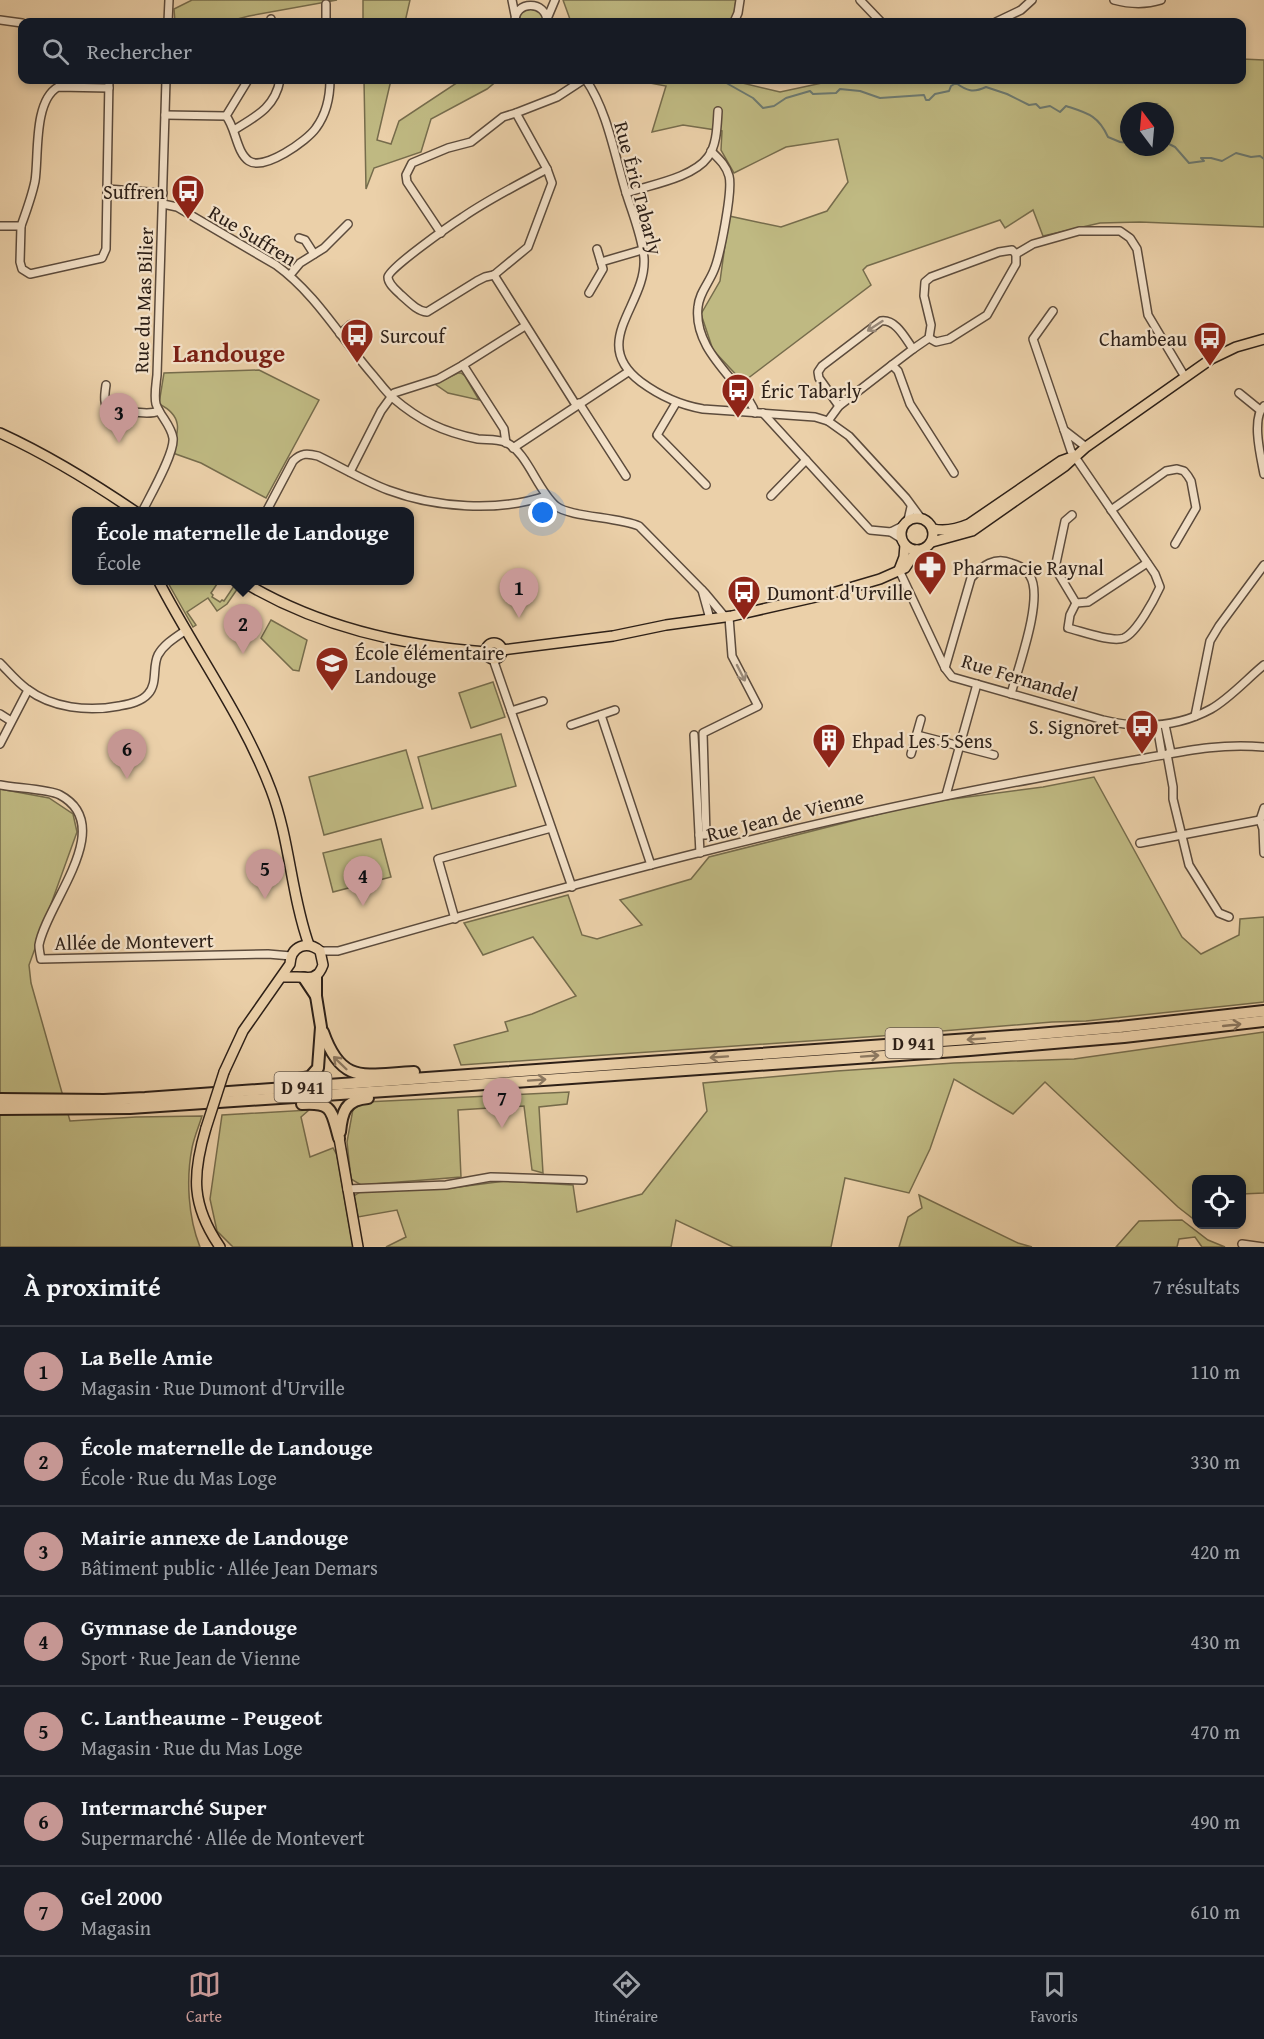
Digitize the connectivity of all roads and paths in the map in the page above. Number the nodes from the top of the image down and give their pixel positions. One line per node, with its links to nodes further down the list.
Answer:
1 (169, 0): 14 (street)
2 (512, 0): 16 (street)
3 (518, 0): 12 (street)
4 (551, 0): 13 (street)
5 (555, 0): 19 (street)
6 (740, 0): 20 (street)
7 (860, 0): 21 (street)
8 (1032, 0): 22 (street)
9 (1114, 0): 10 (street)
10 (1161, 0)
11 (326, 4): 15 (street)
12 (527, 4): 13 (street); 17 (street)
13 (538, 5): 18 (street)
14 (168, 18)
15 (326, 18)
16 (515, 18)
17 (516, 18)
18 (546, 18)
19 (548, 18)
20 (736, 18)
21 (877, 18)
22 (1004, 18)
23 (0, 20): 24 (street)
24 (18, 22)
25 (109, 84): 32 (street)
26 (166, 84): 35 (street, Rue du Mas Bilier)
27 (246, 84): 36 (street)
28 (279, 84): 37 (street)
29 (330, 84): 37 (street)
30 (578, 84): 34 (street)
31 (588, 84): 42 (street, Rue Éric Tabarly)
32 (109, 88): 40 (street); 46 (street)
33 (718, 111): 38 (street)
34 (516, 113): 39 (street); 47 (street)
35 (165, 115): 36 (street); 41 (street, Rue du Mas Bilier)
36 (226, 116): 37 (street)
37 (234, 130)
38 (711, 151): 42 (street); 76 (street)
39 (547, 169): 47 (street); 55 (street)
40 (107, 189): 41 (street); 46 (street)
41 (163, 193): 43 (street, Rue du Mas Bilier)
42 (626, 193): 50 (street, Rue Éric Tabarly)
43 (163, 204): 54 (street, Rue Suffren); 75 (street, Rue du Mas Bilier)
44 (348, 224): 51 (street)
45 (0, 226): 46 (street)
46 (21, 226)
47 (441, 233): 55 (street)
48 (298, 238): 51 (street)
49 (597, 249): 53 (street)
50 (642, 250): 53 (street); 66 (street, Rue Éric Tabarly)
51 (314, 254): 54 (street)
52 (1016, 254): 61 (street); 61 (street); 67 (street)
53 (601, 262): 56 (street)
54 (290, 275): 59 (street, Rue Suffren)
55 (494, 275): 58 (street)
56 (589, 293)
57 (1053, 311): 78 (street)
58 (525, 326): 64 (street); 72 (street)
59 (340, 334): 60 (street); 70 (street, Rue Suffren)
60 (368, 337)
61 (929, 338): 63 (street)
62 (1264, 339): 67 (main road)
63 (913, 349): 65 (street); 73 (street, one-way to 73)
64 (463, 365): 70 (street); 80 (street)
65 (892, 365): 73 (street); 86 (street)
66 (628, 372): 71 (street); 72 (street)
67 (1185, 377): 81 (main road)
68 (106, 385): 75 (street)
69 (1239, 393): 74 (street)
70 (391, 397): 80 (street, Rue Suffren); 85 (street)
71 (676, 403): 76 (street); 89 (street)
72 (577, 404): 82 (street); 88 (street)
73 (839, 406): 77 (street)
74 (1262, 408): 87 (street)
75 (159, 411): 93 (street, Rue du Mas Bilier)
76 (759, 413): 77 (street); 84 (street)
77 (828, 421): 95 (street)
78 (1064, 430): 81 (street); 83 (street)
79 (0, 433): 92 (main road)
80 (506, 442): 82 (street)
81 (1086, 447): 83 (main road)
82 (513, 448): 90 (street)
83 (1075, 456): 96 (street); 100 (main road); 103 (main road)
84 (806, 460): 91 (street); 101 (street)
85 (350, 471): 90 (street); 94 (street)
86 (954, 473)
87 (1264, 474)
88 (626, 476)
89 (706, 485)
90 (546, 496): 111 (street)
91 (771, 496)
92 (127, 507)
93 (144, 507)
94 (269, 507)
95 (911, 507): 98 (street); 99 (street)
96 (1111, 510): 104 (street); 106 (street)
97 (1072, 515): 112 (street)
98 (920, 518): 99 (main road); 100 (main road)
99 (905, 523): 101 (street); 102 (main road)
100 (933, 529): 103 (main road)
101 (891, 532): 102 (street)
102 (903, 542): 105 (main road); 108 (main road)
103 (932, 542): 105 (main road)
104 (1175, 544)
105 (917, 550): 108 (main road)
106 (1147, 563): 112 (street); 112 (street)
107 (1264, 565): 130 (street)
108 (899, 570): 113 (main road); 121 (street, Rue Fernandel)
109 (161, 585): 115 (main road)
110 (250, 585): 117 (main road)
111 (701, 588): 113 (street); 114 (street)
112 (1076, 603)
113 (727, 617): 114 (main road); 148 (street, one-way to 148)
114 (710, 619): 116 (main road)
115 (186, 630): 123 (street); 157 (main road)
116 (502, 651): 117 (main road); 118 (main road)
117 (486, 652): 118 (main road)
118 (493, 659): 127 (street)
119 (0, 663): 123 (street)
120 (1264, 665): 130 (street, Rue Fernandel)
121 (945, 668): 122 (street, Rue Fernandel); 124 (street)
122 (977, 684): 124 (street, Rue Fernandel); 138 (street)
123 (27, 690): 132 (street)
124 (1011, 694): 134 (street, Rue Fernandel)
125 (543, 701): 127 (street)
126 (615, 710): 129 (street)
127 (511, 711): 147 (street)
128 (0, 714): 132 (street)
129 (601, 715): 133 (street); 153 (street)
130 (1195, 716): 134 (street, Rue Fernandel)
131 (921, 719): 136 (street)
132 (11, 721): 137 (street)
133 (571, 725)
134 (1161, 726): 141 (street)
135 (693, 735): 148 (street)
136 (917, 735): 138 (street); 140 (street)
137 (0, 744)
138 (960, 746): 142 (street); 144 (street)
139 (1264, 747): 141 (street, Rue Jean de Vienne)
140 (911, 754)
141 (1167, 754): 144 (street, Rue Jean de Vienne); 149 (street)
142 (994, 755)
143 (0, 785): 162 (street, Allée de Montevert)
144 (946, 795): 151 (street, Rue Jean de Vienne)
145 (1264, 808): 146 (street)
146 (1260, 820): 149 (street); 152 (street)
147 (550, 828): 154 (street); 156 (street)
148 (699, 835): 151 (street)
149 (1183, 835): 150 (street); 155 (street)
150 (1140, 843)
151 (700, 853): 153 (street, Rue Jean de Vienne)
152 (1264, 854)
153 (651, 865): 154 (street, Rue Jean de Vienne)
154 (572, 887): 156 (street, Rue Jean de Vienne)
155 (1229, 917)
156 (455, 919): 161 (street, Rue Jean de Vienne)
157 (302, 924): 158 (main road); 159 (main road)
158 (309, 945): 159 (main road); 160 (main road)
159 (297, 948): 162 (main road)
160 (320, 951): 161 (street, Rue Jean de Vienne); 163 (main road)
161 (338, 951): 163 (street)
162 (290, 960): 165 (main road); 166 (main road)
163 (324, 962): 164 (main road)
164 (316, 976): 166 (main road); 167 (highway)
165 (281, 977): 166 (main road); 181 (main road, bridge)
166 (301, 977): 167 (highway)
167 (316, 996): 170 (highway)
168 (1264, 1011): 171 (highway, D 941, one-way to 171)
169 (1264, 1022): 172 (highway, D 941, one-way to 169)
170 (321, 1027): 171 (highway, one-way to 170); 173 (highway)
171 (460, 1076): 173 (highway, D 941)
172 (415, 1089): 175 (highway, D 941); 177 (highway)
173 (145, 1098): 174 (highway, D 941)
174 (0, 1099)
175 (243, 1101): 176 (highway, D 941); 177 (highway)
176 (0, 1109)
177 (339, 1138): 179 (main road)
178 (583, 1180): 179 (street)
179 (347, 1189): 182 (main road)
180 (1242, 1244): 183 (street)
181 (220, 1247)
182 (358, 1247)
183 (1264, 1247)

